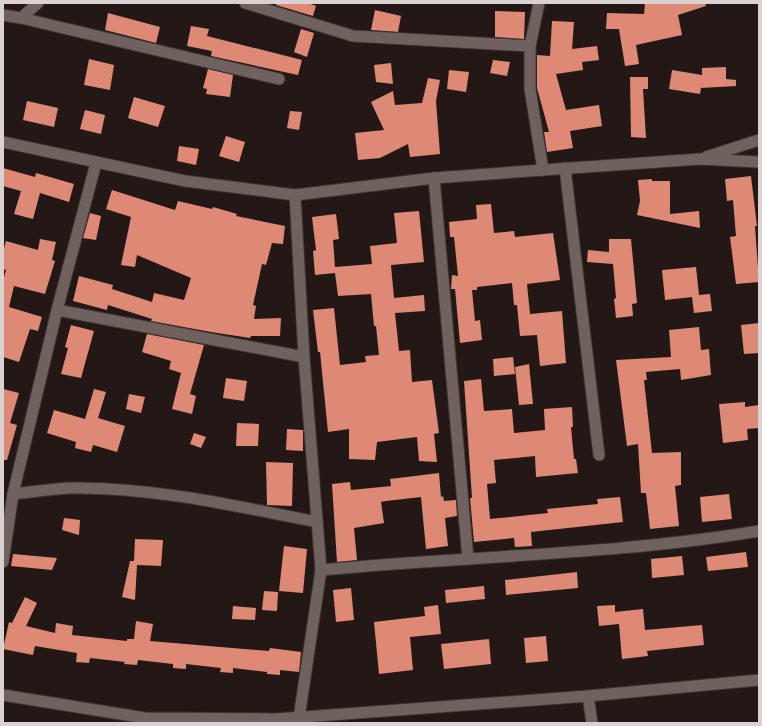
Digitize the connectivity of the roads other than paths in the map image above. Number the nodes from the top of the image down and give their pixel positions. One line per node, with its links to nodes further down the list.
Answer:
1 (38, 3): 5 (street)
2 (245, 3): 6 (street)
3 (539, 3): 6 (street)
4 (3, 15): 5 (street)
5 (22, 18): 7 (street)
6 (530, 46): 14 (street)
7 (280, 79)
8 (759, 140): 10 (street)
9 (3, 142): 12 (street)
10 (700, 159): 11 (street); 13 (street)
11 (759, 162)
12 (96, 163): 16 (street); 17 (street)
13 (564, 168): 14 (street); 19 (street)
14 (543, 170): 15 (street)
15 (434, 178): 16 (street); 24 (street)
16 (294, 195): 18 (street)
17 (57, 310): 18 (street); 20 (street)
18 (304, 357): 21 (street)
19 (599, 455)
20 (13, 494): 21 (street); 23 (street)
21 (317, 522): 26 (street)
22 (759, 531): 24 (street)
23 (4, 549): 25 (street)
24 (468, 559): 26 (street)
25 (3, 562)
26 (321, 570): 30 (street)
27 (759, 680): 29 (street)
28 (3, 695): 31 (street)
29 (588, 696): 30 (street); 33 (street)
30 (299, 718): 32 (street)
31 (145, 720): 32 (street)
32 (276, 721)
33 (592, 723)

